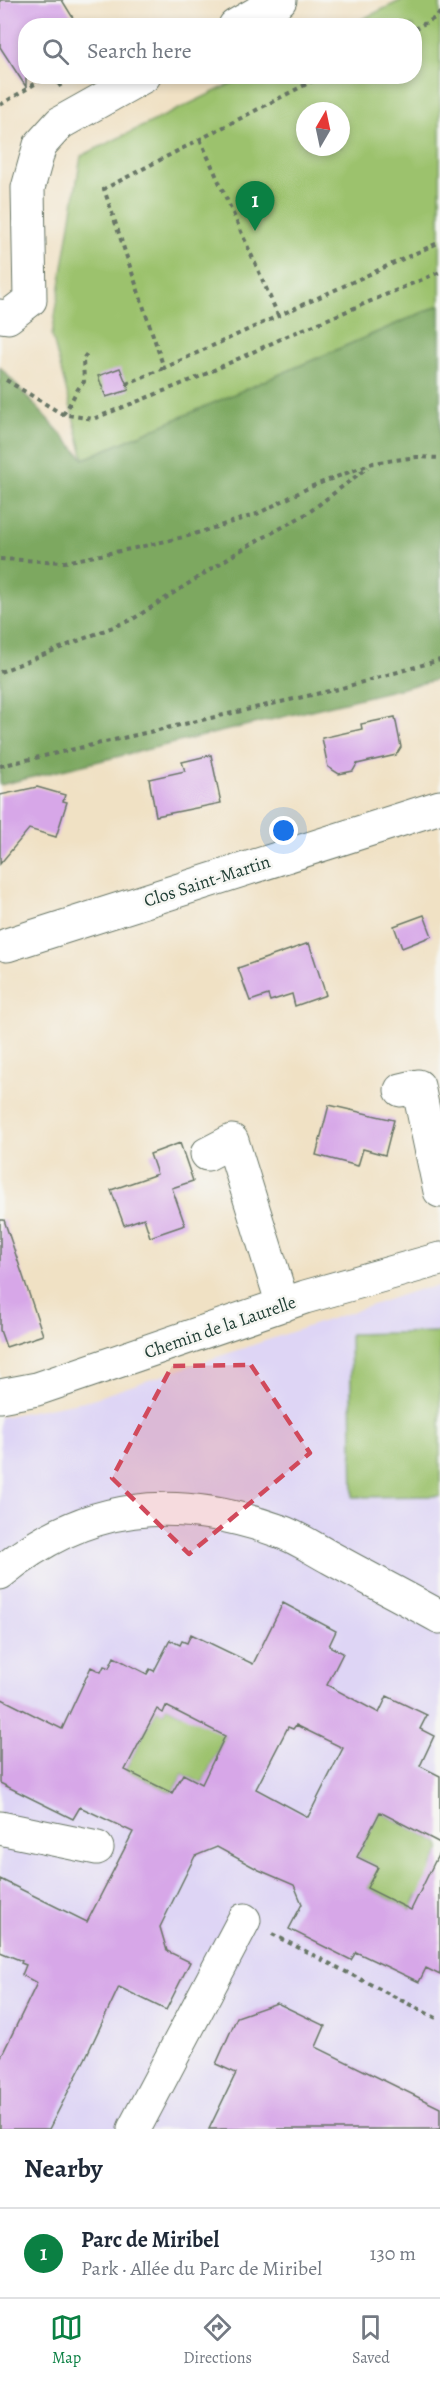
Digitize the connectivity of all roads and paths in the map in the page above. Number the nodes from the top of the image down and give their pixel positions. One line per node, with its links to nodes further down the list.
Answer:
1 (280, 0): 3 (street)
2 (440, 12): 4 (path)
3 (249, 18)
4 (422, 25)
5 (35, 84): 8 (path)
6 (130, 84): 13 (street)
7 (307, 84): 9 (path)
8 (0, 105)
9 (200, 139): 12 (path); 15 (path)
10 (440, 242): 12 (path)
11 (440, 272): 18 (path)
12 (278, 315): 15 (path)
13 (0, 316)
14 (88, 352): 18 (path)
15 (164, 368): 17 (path)
16 (6, 380): 18 (path)
17 (126, 384)
18 (62, 414)
19 (440, 458): 20 (path)
20 (374, 463): 21 (path); 23 (path)
21 (0, 559)
22 (440, 660): 24 (path)
23 (0, 672)
24 (0, 766)
25 (440, 807): 26 (street, Clos Saint-Martin)
26 (7, 945)
27 (401, 1090): 29 (street)
28 (207, 1154): 31 (street)
29 (440, 1191)
30 (440, 1259): 31 (street, Chemin de la Laurelle)
31 (283, 1305): 32 (street, Chemin de la Laurelle)
32 (0, 1396)
33 (0, 1573): 34 (street)
34 (440, 1617)
35 (0, 1828): 36 (street)
36 (97, 1848)
37 (244, 1920): 38 (path); 39 (street)
38 (440, 2020)
39 (134, 2129)

